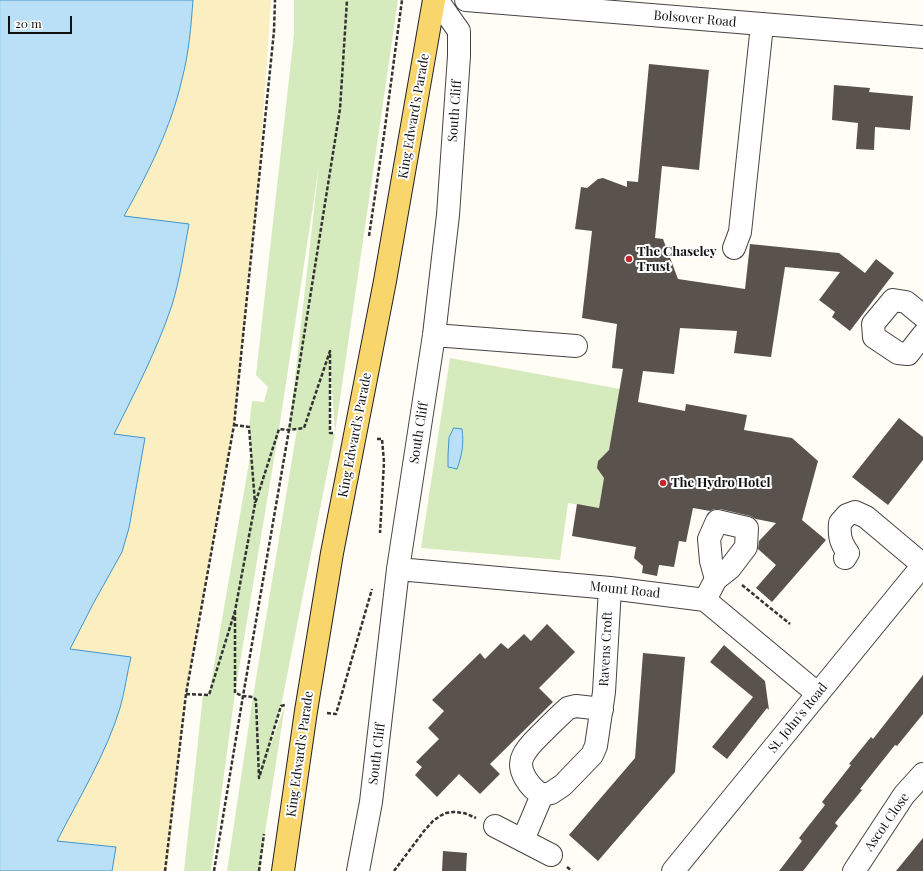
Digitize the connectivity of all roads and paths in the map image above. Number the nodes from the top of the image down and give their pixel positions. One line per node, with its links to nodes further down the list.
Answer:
1 (275, 0): 13 (path)
2 (347, 0): 14 (path)
3 (434, 0): 15 (main road, King Edward's Parade)
4 (437, 0): 10 (street, South Cliff)
5 (466, 0): 6 (street, Bolsover Road)
6 (762, 24): 7 (street, Bolsover Road); 8 (street)
7 (923, 37)
8 (734, 248)
9 (923, 316): 11 (street)
10 (434, 335): 12 (street); 20 (street, South Cliff)
11 (923, 335)
12 (576, 346)
13 (234, 425): 16 (path); 27 (path)
14 (290, 430): 15 (path); 16 (path); 29 (path)
15 (355, 435): 17 (path); 31 (main road, King Edward's Parade)
16 (255, 504): 25 (path)
17 (379, 539)
18 (845, 558): 19 (street)
19 (923, 565): 28 (street, St. John's Road)
20 (398, 569): 23 (street, Mount Road); 40 (street, South Cliff)
21 (721, 575): 24 (street); 26 (path)
22 (373, 585): 31 (path)
23 (610, 588): 24 (street, Mount Road); 30 (street, Ravens Croft)
24 (705, 600): 28 (street)
25 (235, 610): 27 (path); 29 (path)
26 (790, 624)
27 (186, 694): 37 (path)
28 (818, 694): 42 (street, St. John's Road)
29 (243, 696): 31 (path); 38 (path)
30 (602, 709): 33 (street, Ravens Croft); 33 (street)
31 (306, 712): 39 (main road, King Edward's Parade)
32 (923, 774): 43 (street, Ascot Close)
33 (542, 795): 35 (street)
34 (495, 826): 35 (street); 41 (path)
35 (523, 840): 36 (street)
36 (551, 855)
37 (165, 871)
38 (214, 871)
39 (283, 871)
40 (358, 871)
41 (394, 871)
42 (674, 871)
43 (854, 871)

